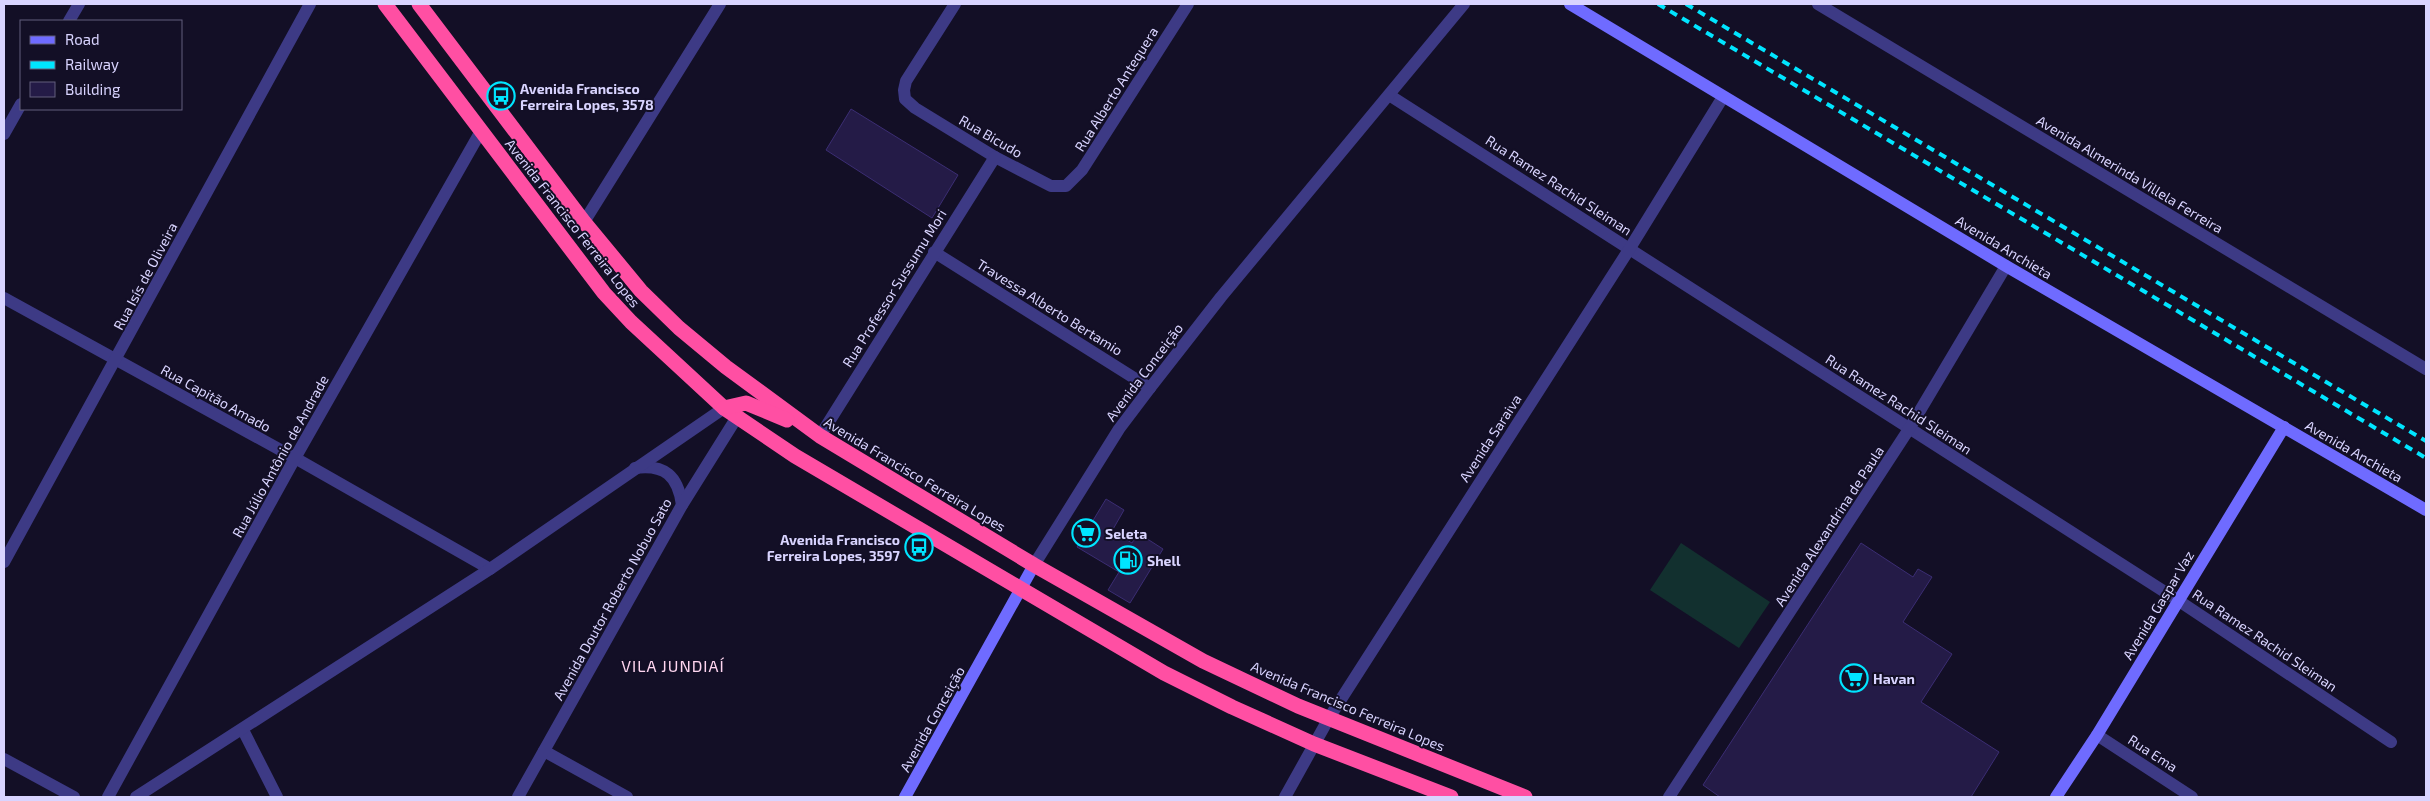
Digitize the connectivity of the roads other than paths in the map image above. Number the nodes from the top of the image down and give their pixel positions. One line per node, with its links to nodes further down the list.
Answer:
1 (79, 4): 11 (street)
2 (310, 4): 24 (street, Rua Isís de Oliveira)
3 (386, 4): 15 (highway, Avenida Francisco Ferreira Lopes)
4 (419, 4): 19 (highway, Avenida Francisco Ferreira Lopes)
5 (720, 4): 19 (street)
6 (955, 4): 17 (street, Rua Bicudo)
7 (1188, 4): 18 (street, Rua Alberto Antequera)
8 (1464, 4): 12 (street, Avenida Conceição)
9 (1570, 4): 13 (main road, Avenida Anchieta)
10 (1818, 4): 25 (street, Avenida Almerinda Villela Ferreira)
11 (70, 20)
12 (1390, 95): 20 (street, Rua Ramez Rachid Sleiman); 26 (street, Avenida Conceição)
13 (1723, 96): 20 (street, Avenida Saraiva); 22 (main road, Avenida Anchieta)
14 (20, 106): 16 (street)
15 (481, 131): 27 (highway, Avenida Francisco Ferreira Lopes); 32 (street, Rua Júlio Antônio de Andrade)
16 (4, 134)
17 (995, 157): 18 (street, Rua Bicudo); 21 (street, Rua Professor Sussumu Mori)
18 (1066, 186)
19 (584, 222): 31 (highway, Avenida Francisco Ferreira Lopes)
20 (1630, 248): 30 (street, Rua Ramez Rachid Sleiman); 41 (street, Avenida Saraiva)
21 (934, 252): 26 (street, Travessa Alberto Bertamio); 31 (street, Rua Professor Sussumu Mori)
22 (2006, 266): 29 (main road, Avenida Anchieta); 30 (street, Avenida Alexandrina de Paula)
23 (4, 298): 24 (street, Rua Capitão Amado)
24 (116, 360): 32 (street, Rua Capitão Amado); 36 (street, Rua Isís de Oliveira)
25 (2426, 369)
26 (1150, 388): 37 (street, Avenida Conceição)
27 (724, 408): 28 (highway, Avenida Francisco Ferreira Lopes); 31 (highway); 33 (street)
28 (737, 417): 34 (street, Avenida Doutor Roberto Nobuo Sato); 39 (highway, Avenida Francisco Ferreira Lopes)
29 (2284, 427): 35 (main road, Avenida Anchieta); 40 (main road, Avenida Gaspar Vaz)
30 (1909, 429): 40 (street, Rua Ramez Rachid Sleiman); 58 (street, Avenida Alexandrina de Paula)
31 (820, 436): 37 (highway, Avenida Francisco Ferreira Lopes)
32 (295, 458): 38 (street, Rua Capitão Amado); 49 (street, Rua Júlio Antônio de Andrade)
33 (635, 468): 34 (street); 38 (street)
34 (682, 505): 46 (street, Avenida Doutor Roberto Nobuo Sato)
35 (2426, 510)
36 (4, 562)
37 (1034, 565): 39 (main road, Avenida Conceição); 41 (highway, Avenida Francisco Ferreira Lopes)
38 (490, 569): 42 (street)
39 (1020, 589): 45 (highway, Avenida Francisco Ferreira Lopes); 54 (main road, Avenida Conceição)
40 (2179, 601): 43 (main road, Avenida Gaspar Vaz); 44 (street, Rua Ramez Rachid Sleiman)
41 (1329, 718): 45 (street, Avenida Saraiva); 57 (highway, Avenida Francisco Ferreira Lopes)
42 (243, 730): 50 (street); 51 (street)
43 (2097, 735): 59 (main road, Avenida Gaspar Vaz); 60 (street, Rua Ema)
44 (2391, 742)
45 (1314, 744): 55 (street, Avenida Saraiva); 56 (highway, Avenida Francisco Ferreira Lopes)
46 (544, 751): 52 (street, Avenida Doutor Roberto Nobuo Sato); 53 (street)
47 (4, 759): 48 (street)
48 (74, 797)
49 (108, 797)
50 (136, 797)
51 (277, 797)
52 (518, 797)
53 (627, 797)
54 (905, 797)
55 (1285, 797)
56 (1451, 797)
57 (1526, 797)
58 (1669, 797)
59 (2056, 797)
60 (2192, 797)

